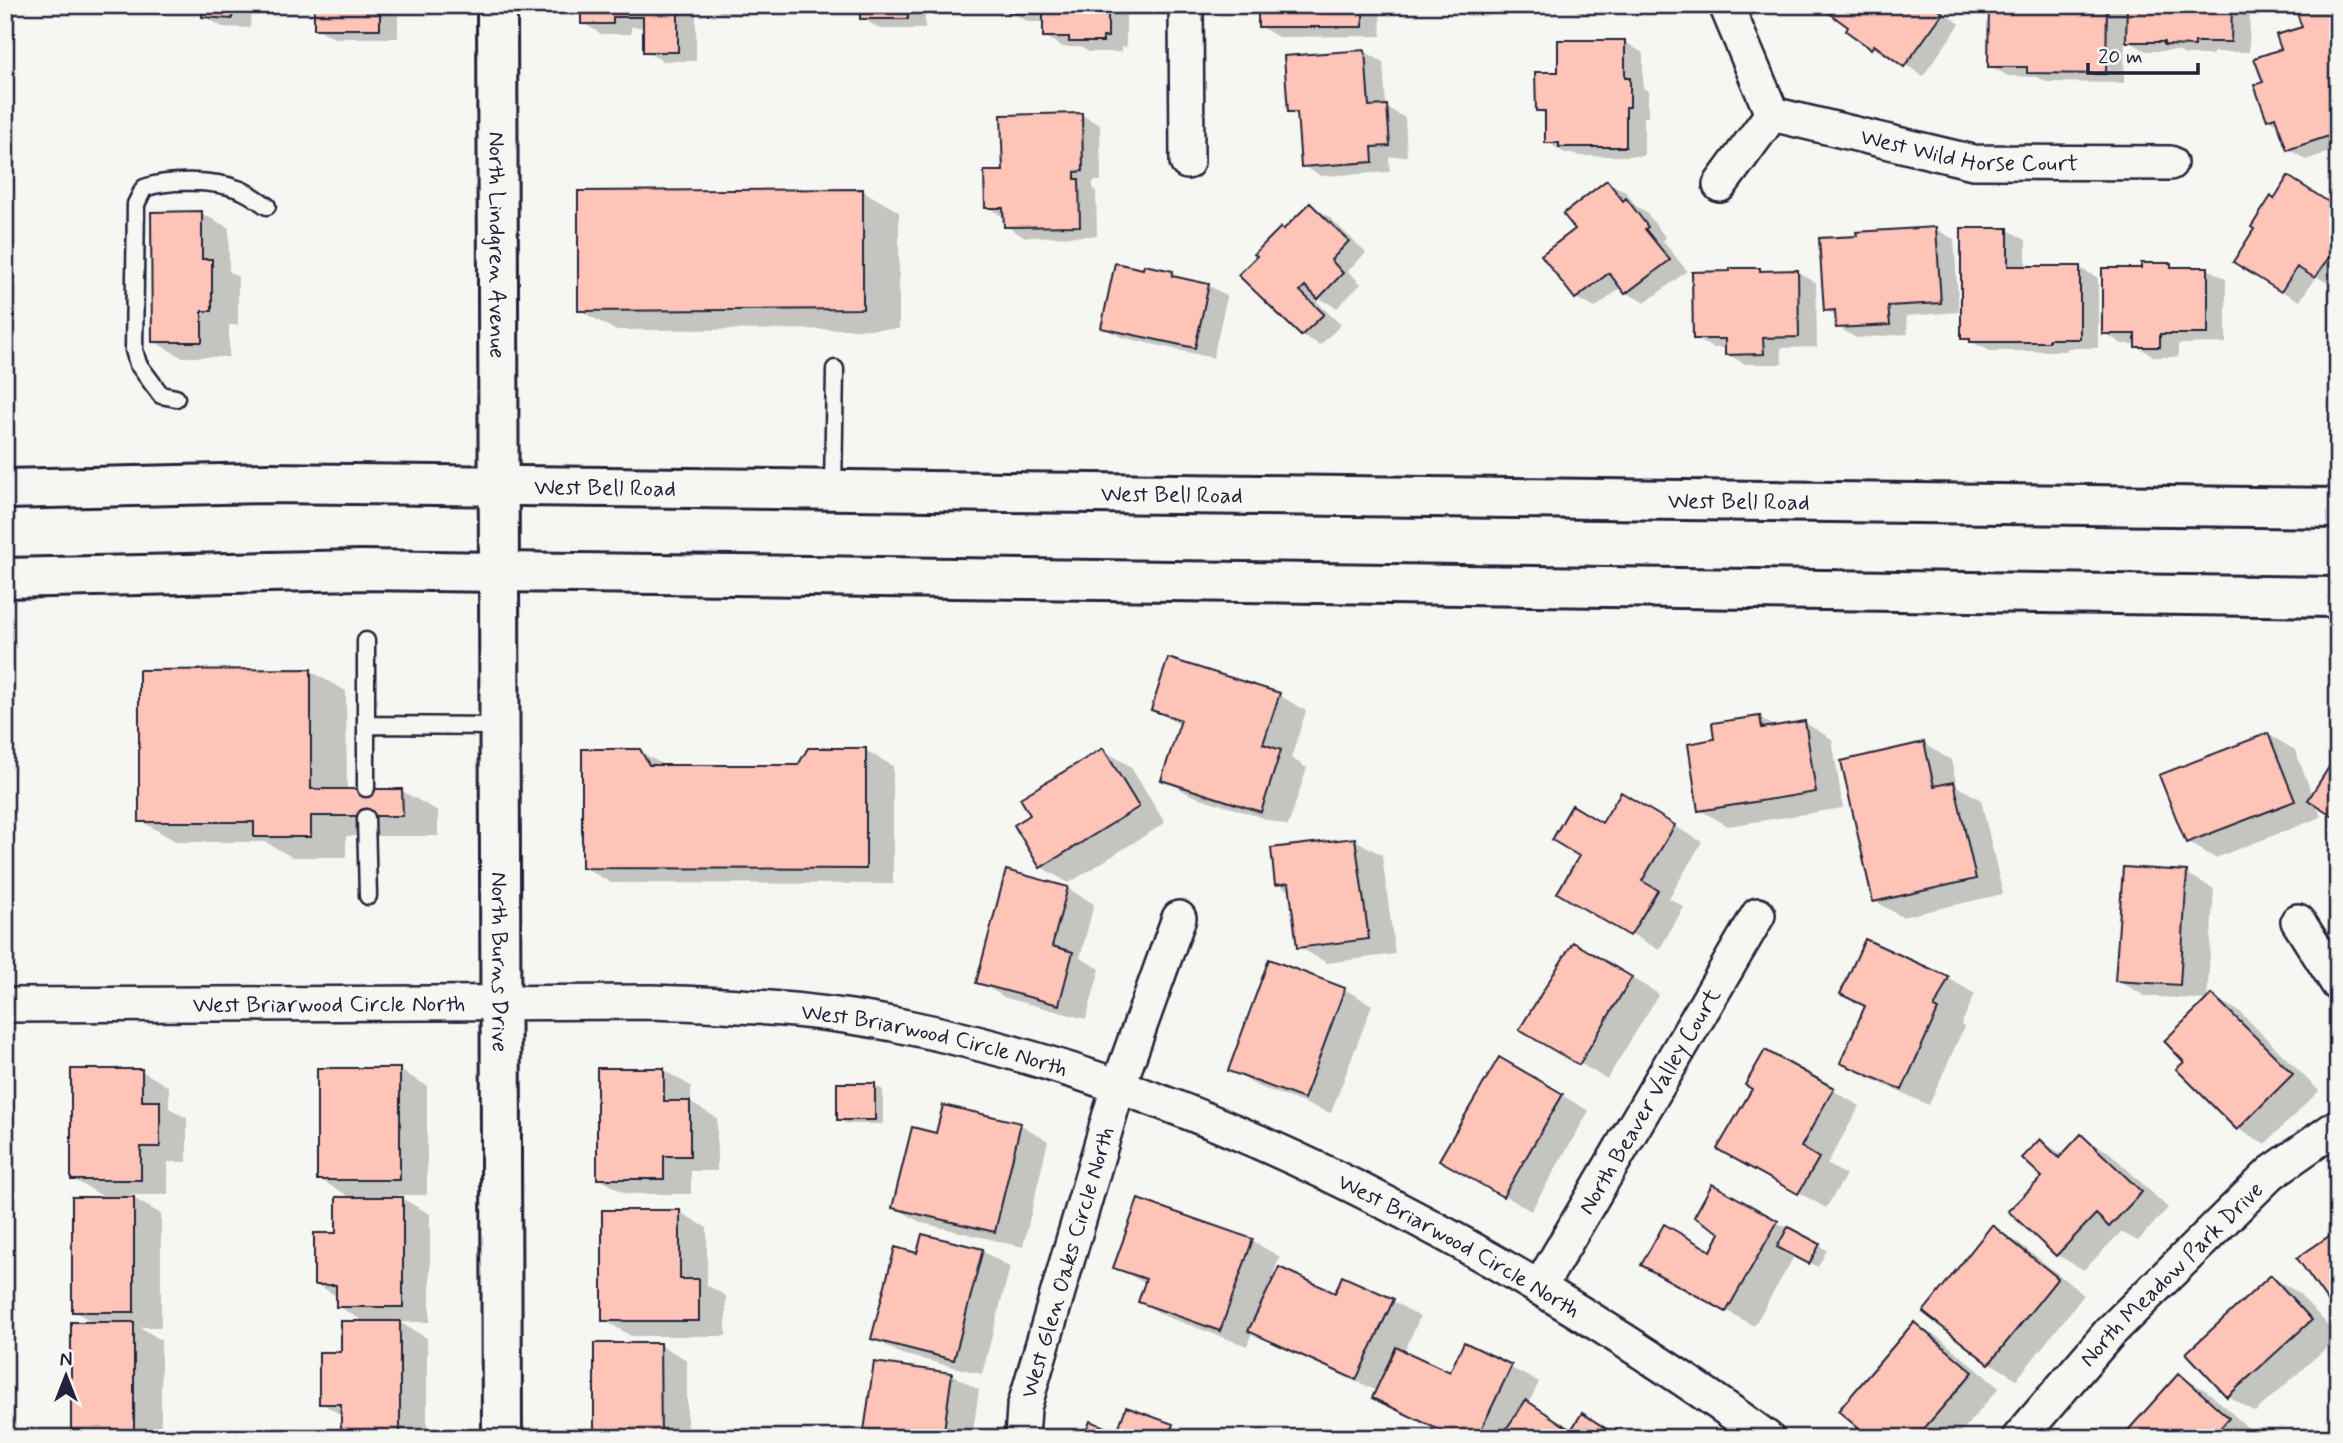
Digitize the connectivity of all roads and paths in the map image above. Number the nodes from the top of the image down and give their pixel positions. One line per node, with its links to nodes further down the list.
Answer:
1 (497, 5): 11 (main road, North Lindgren Avenue)
2 (1186, 5): 5 (street)
3 (1726, 5): 4 (street)
4 (1772, 114): 6 (street, West Wild Horse Court); 7 (street)
5 (1188, 162)
6 (2170, 163)
7 (1720, 185)
8 (267, 206): 10 (lane)
9 (835, 369): 13 (lane)
10 (176, 398)
11 (499, 485): 12 (main road, West Bell Road); 13 (main road, West Bell Road); 15 (main road, North Burns Drive)
12 (5, 489)
13 (833, 489): 14 (main road, West Bell Road)
14 (2338, 508)
15 (499, 572): 16 (main road); 17 (main road); 20 (main road, North Burns Drive)
16 (5, 578)
17 (2338, 597)
18 (366, 641): 19 (lane)
19 (366, 725): 20 (lane); 21 (lane)
20 (499, 726): 28 (main road, North Burns Drive)
21 (366, 788)
22 (366, 818): 23 (lane)
23 (368, 896)
24 (1758, 915): 32 (street, North Beaver Valley Court)
25 (1179, 918): 30 (street, West Glen Oaks Circle North)
26 (2298, 922): 27 (street)
27 (2338, 984)
28 (500, 1003): 29 (street, West Briarwood Circle North); 30 (street, West Briarwood Circle North); 33 (main road, North Burns Drive)
29 (5, 1005)
30 (1118, 1087): 32 (street, West Briarwood Circle North); 34 (street, West Glen Oaks Circle North)
31 (2338, 1126): 36 (street, North Meadow Park Drive)
32 (1539, 1288): 35 (street, West Briarwood Circle North)
33 (502, 1438)
34 (1022, 1438)
35 (1767, 1438)
36 (2018, 1438)

